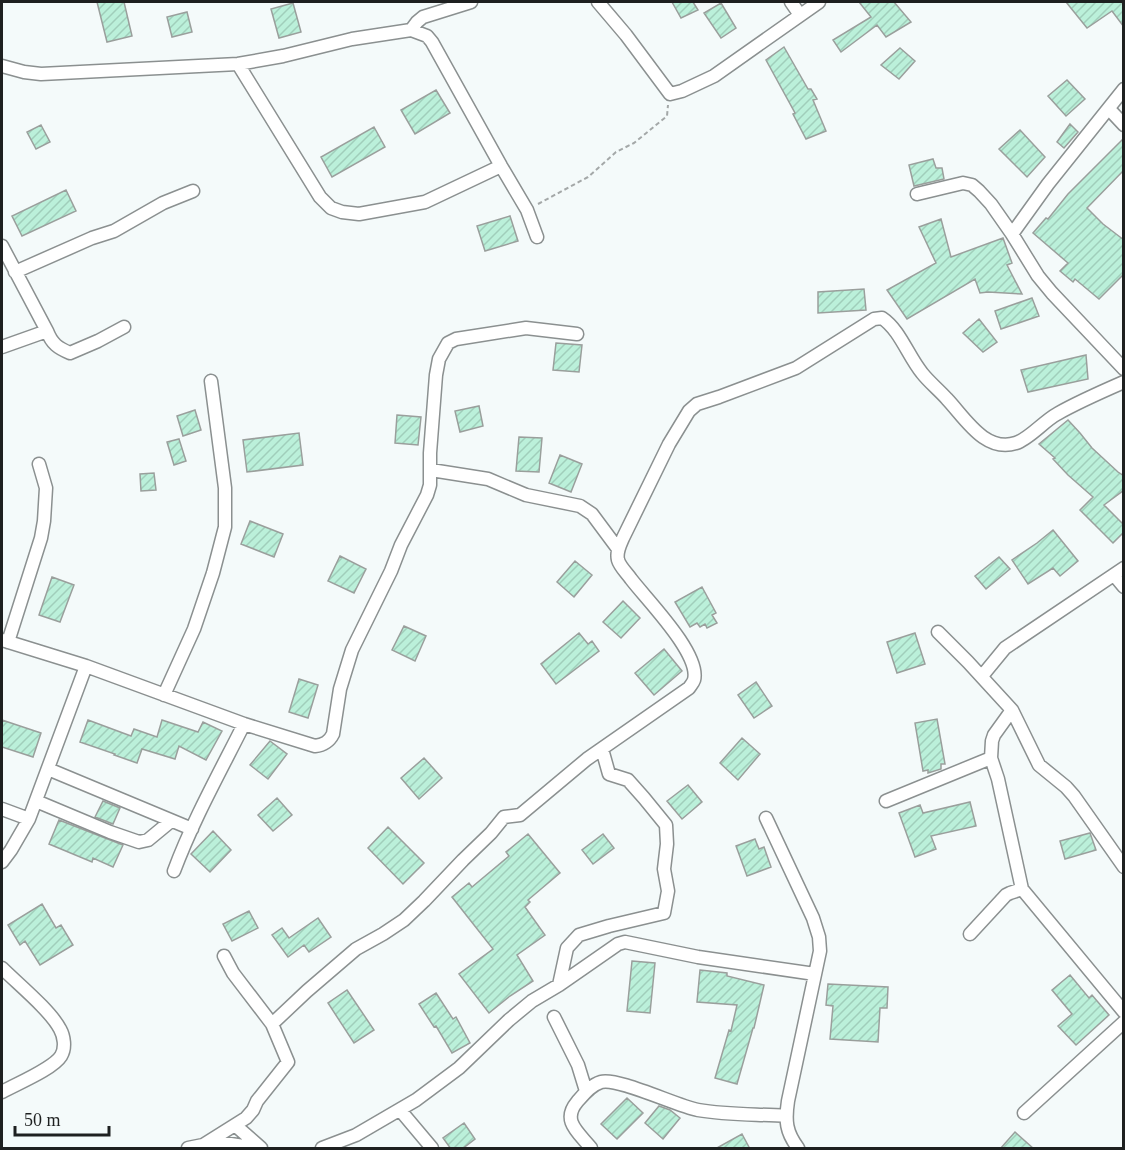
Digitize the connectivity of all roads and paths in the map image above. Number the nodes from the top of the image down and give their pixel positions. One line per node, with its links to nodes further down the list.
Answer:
1 (471, 2): 6 (street)
2 (598, 2): 10 (street)
3 (791, 2): 5 (street)
4 (819, 2): 5 (street)
5 (800, 15): 10 (street)
6 (411, 30): 7 (street); 13 (street)
7 (238, 64): 8 (street); 13 (street)
8 (2, 66)
9 (1124, 89): 11 (street)
10 (670, 94): 16 (path)
11 (1108, 109): 12 (street); 17 (street)
12 (1124, 125)
13 (501, 166): 16 (street)
14 (193, 192): 20 (street)
15 (917, 194): 17 (street)
16 (527, 210): 18 (street)
17 (1012, 234): 25 (street)
18 (537, 237)
19 (2, 246): 20 (street)
20 (15, 272): 22 (street)
21 (124, 327): 22 (street)
22 (47, 331): 24 (street)
23 (577, 334): 29 (street)
24 (2, 347)
25 (1124, 369)
26 (211, 381): 37 (street)
27 (1124, 382): 30 (street)
28 (39, 464): 34 (street)
29 (430, 470): 30 (street); 39 (street)
30 (618, 549): 40 (street)
31 (1119, 572): 32 (street); 36 (street)
32 (1124, 587)
33 (938, 632): 36 (street)
34 (4, 641): 35 (street)
35 (86, 666): 37 (street); 42 (street)
36 (982, 676): 38 (street)
37 (164, 695): 39 (street)
38 (1012, 710): 41 (street); 51 (street)
39 (244, 724): 49 (street)
40 (602, 749): 58 (street); 62 (street)
41 (992, 758): 44 (street); 53 (street)
42 (48, 770): 43 (street); 48 (street)
43 (36, 801): 47 (street); 48 (street)
44 (886, 801)
45 (2, 809): 47 (street)
46 (766, 818): 57 (street)
47 (29, 819): 50 (street)
48 (171, 821): 49 (street)
49 (192, 830): 52 (street)
50 (2, 862)
51 (1124, 867)
52 (174, 871)
53 (1022, 889): 54 (street); 59 (street)
54 (970, 934)
55 (224, 956): 62 (street)
56 (2, 968): 64 (street)
57 (815, 974): 58 (street); 67 (street)
58 (559, 985): 65 (street)
59 (1124, 1012)
60 (554, 1017): 63 (street)
61 (1124, 1022): 66 (street)
62 (272, 1024): 68 (street)
63 (586, 1091): 67 (street); 74 (street)
64 (2, 1092)
65 (400, 1110): 72 (street); 73 (street)
66 (1024, 1113)
67 (786, 1116): 75 (street)
68 (236, 1126): 69 (street); 71 (street)
69 (210, 1142): 70 (street); 71 (street)
70 (188, 1149)
71 (259, 1149)
72 (322, 1149)
73 (432, 1149)
74 (591, 1149)
75 (798, 1149)

